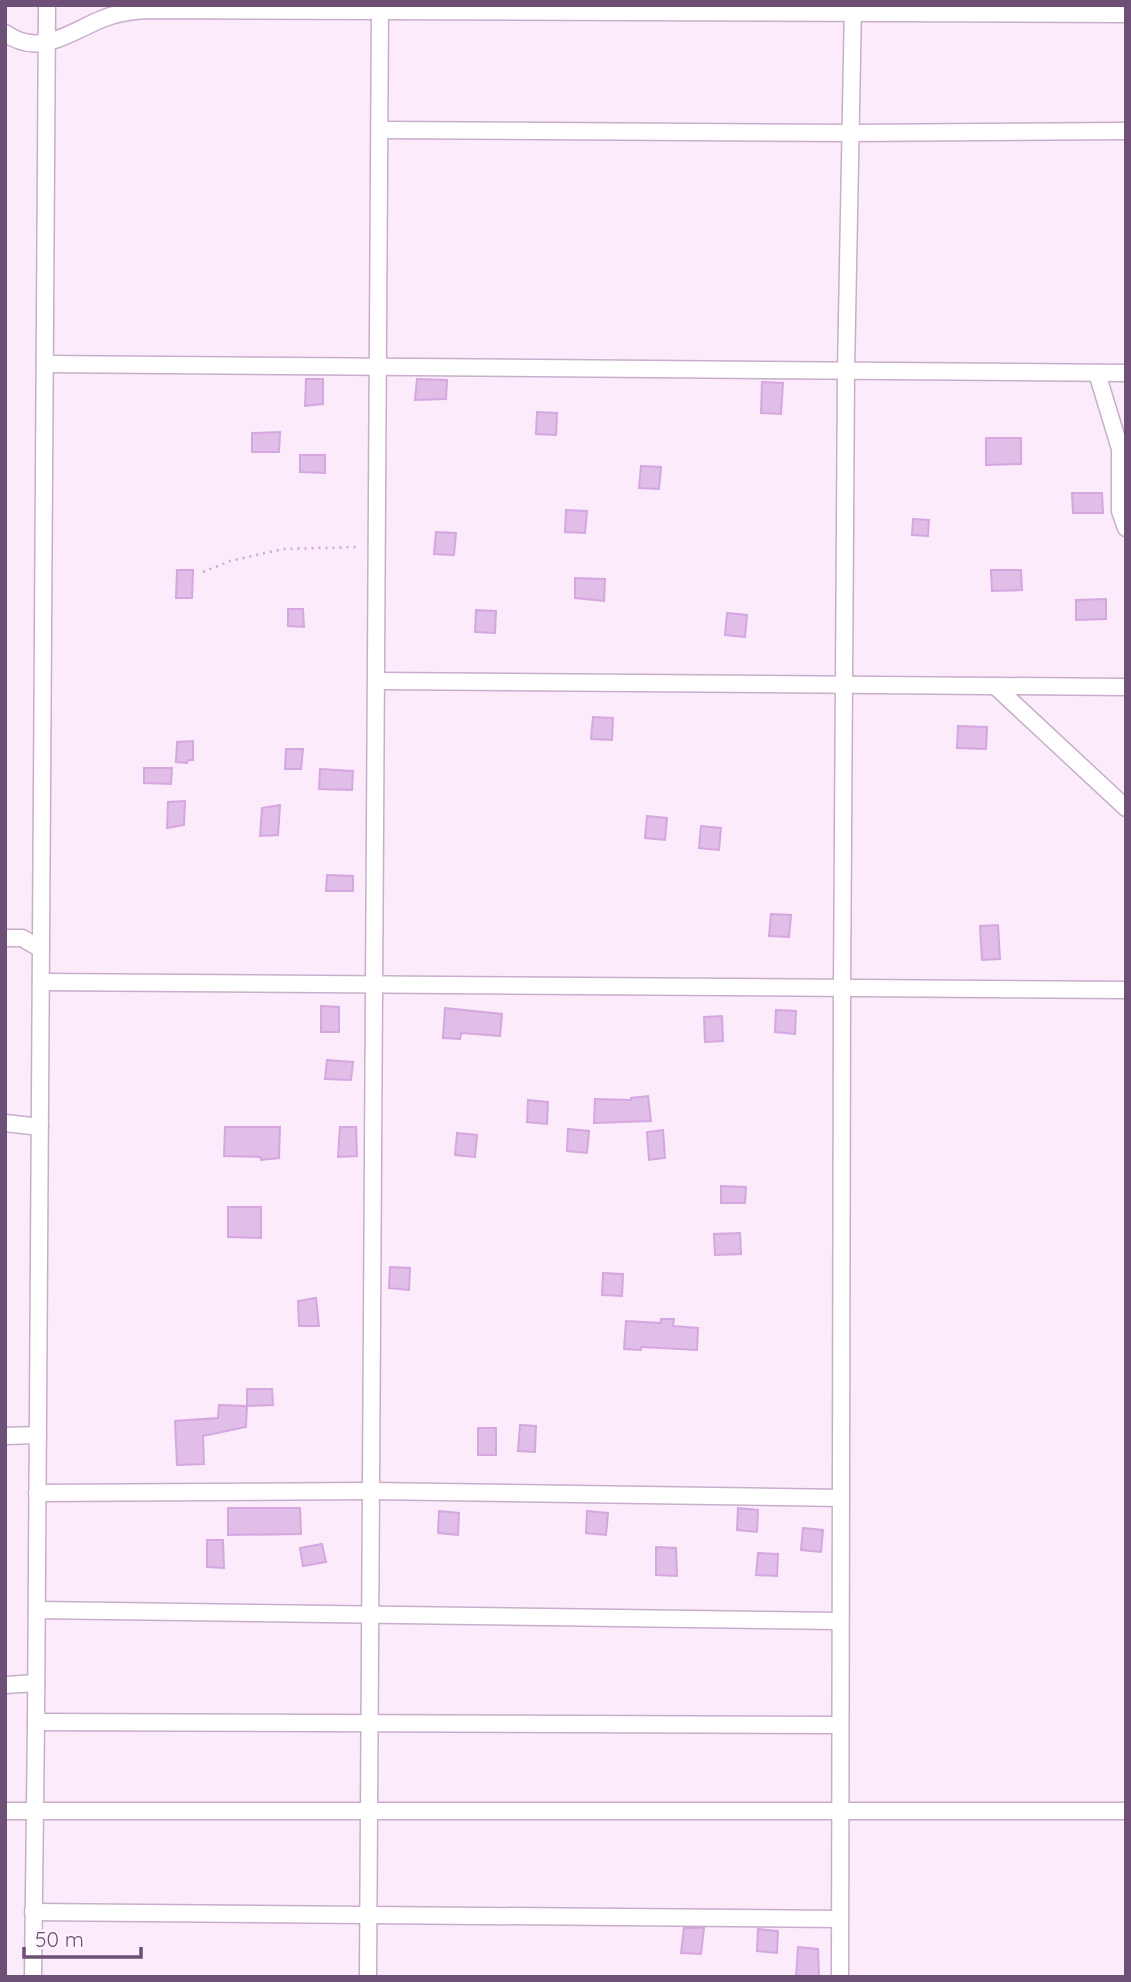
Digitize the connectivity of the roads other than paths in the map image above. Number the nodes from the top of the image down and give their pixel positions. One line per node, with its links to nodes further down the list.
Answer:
1 (47, 5): 7 (street)
2 (380, 8): 3 (street); 4 (street); 8 (street)
3 (853, 9): 5 (street); 10 (street)
4 (116, 10): 7 (street)
5 (1126, 14)
6 (5, 33): 7 (street)
7 (46, 43): 11 (street)
8 (381, 130): 10 (street); 12 (street)
9 (1126, 131): 10 (street)
10 (851, 133): 13 (street)
11 (45, 364): 12 (street); 23 (street)
12 (379, 367): 13 (street); 17 (street)
13 (846, 370): 14 (street); 18 (street)
14 (1097, 373): 15 (street); 16 (street)
15 (1126, 373)
16 (1126, 528)
17 (377, 681): 18 (street); 25 (street)
18 (844, 684): 19 (street); 26 (street)
19 (995, 686): 20 (street); 21 (street)
20 (1126, 687)
21 (1126, 808)
22 (5, 938): 23 (street)
23 (41, 949): 24 (street)
24 (41, 982): 25 (street); 29 (street)
25 (375, 985): 26 (street); 32 (street)
26 (842, 988): 27 (street); 34 (street)
27 (1126, 990)
28 (5, 1123): 29 (street)
29 (40, 1127): 30 (street)
30 (38, 1435): 31 (street); 33 (street)
31 (5, 1436)
32 (371, 1491): 33 (street); 34 (street); 36 (street)
33 (37, 1493): 35 (street)
34 (841, 1498): 37 (street)
35 (37, 1610): 36 (street); 38 (street)
36 (370, 1615): 37 (street); 41 (street)
37 (840, 1621): 42 (street)
38 (36, 1683): 39 (street); 40 (street)
39 (5, 1685)
40 (36, 1721): 41 (street); 46 (street)
41 (370, 1723): 42 (street); 43 (street)
42 (840, 1725): 47 (street)
43 (369, 1810): 46 (street); 47 (street); 49 (street)
44 (5, 1811): 46 (street)
45 (1126, 1811): 47 (street)
46 (34, 1812): 48 (street)
47 (840, 1812): 50 (street)
48 (33, 1912): 49 (street); 51 (street)
49 (368, 1915): 50 (street); 52 (street)
50 (840, 1919): 53 (street)
51 (33, 1977)
52 (368, 1977)
53 (840, 1977)

